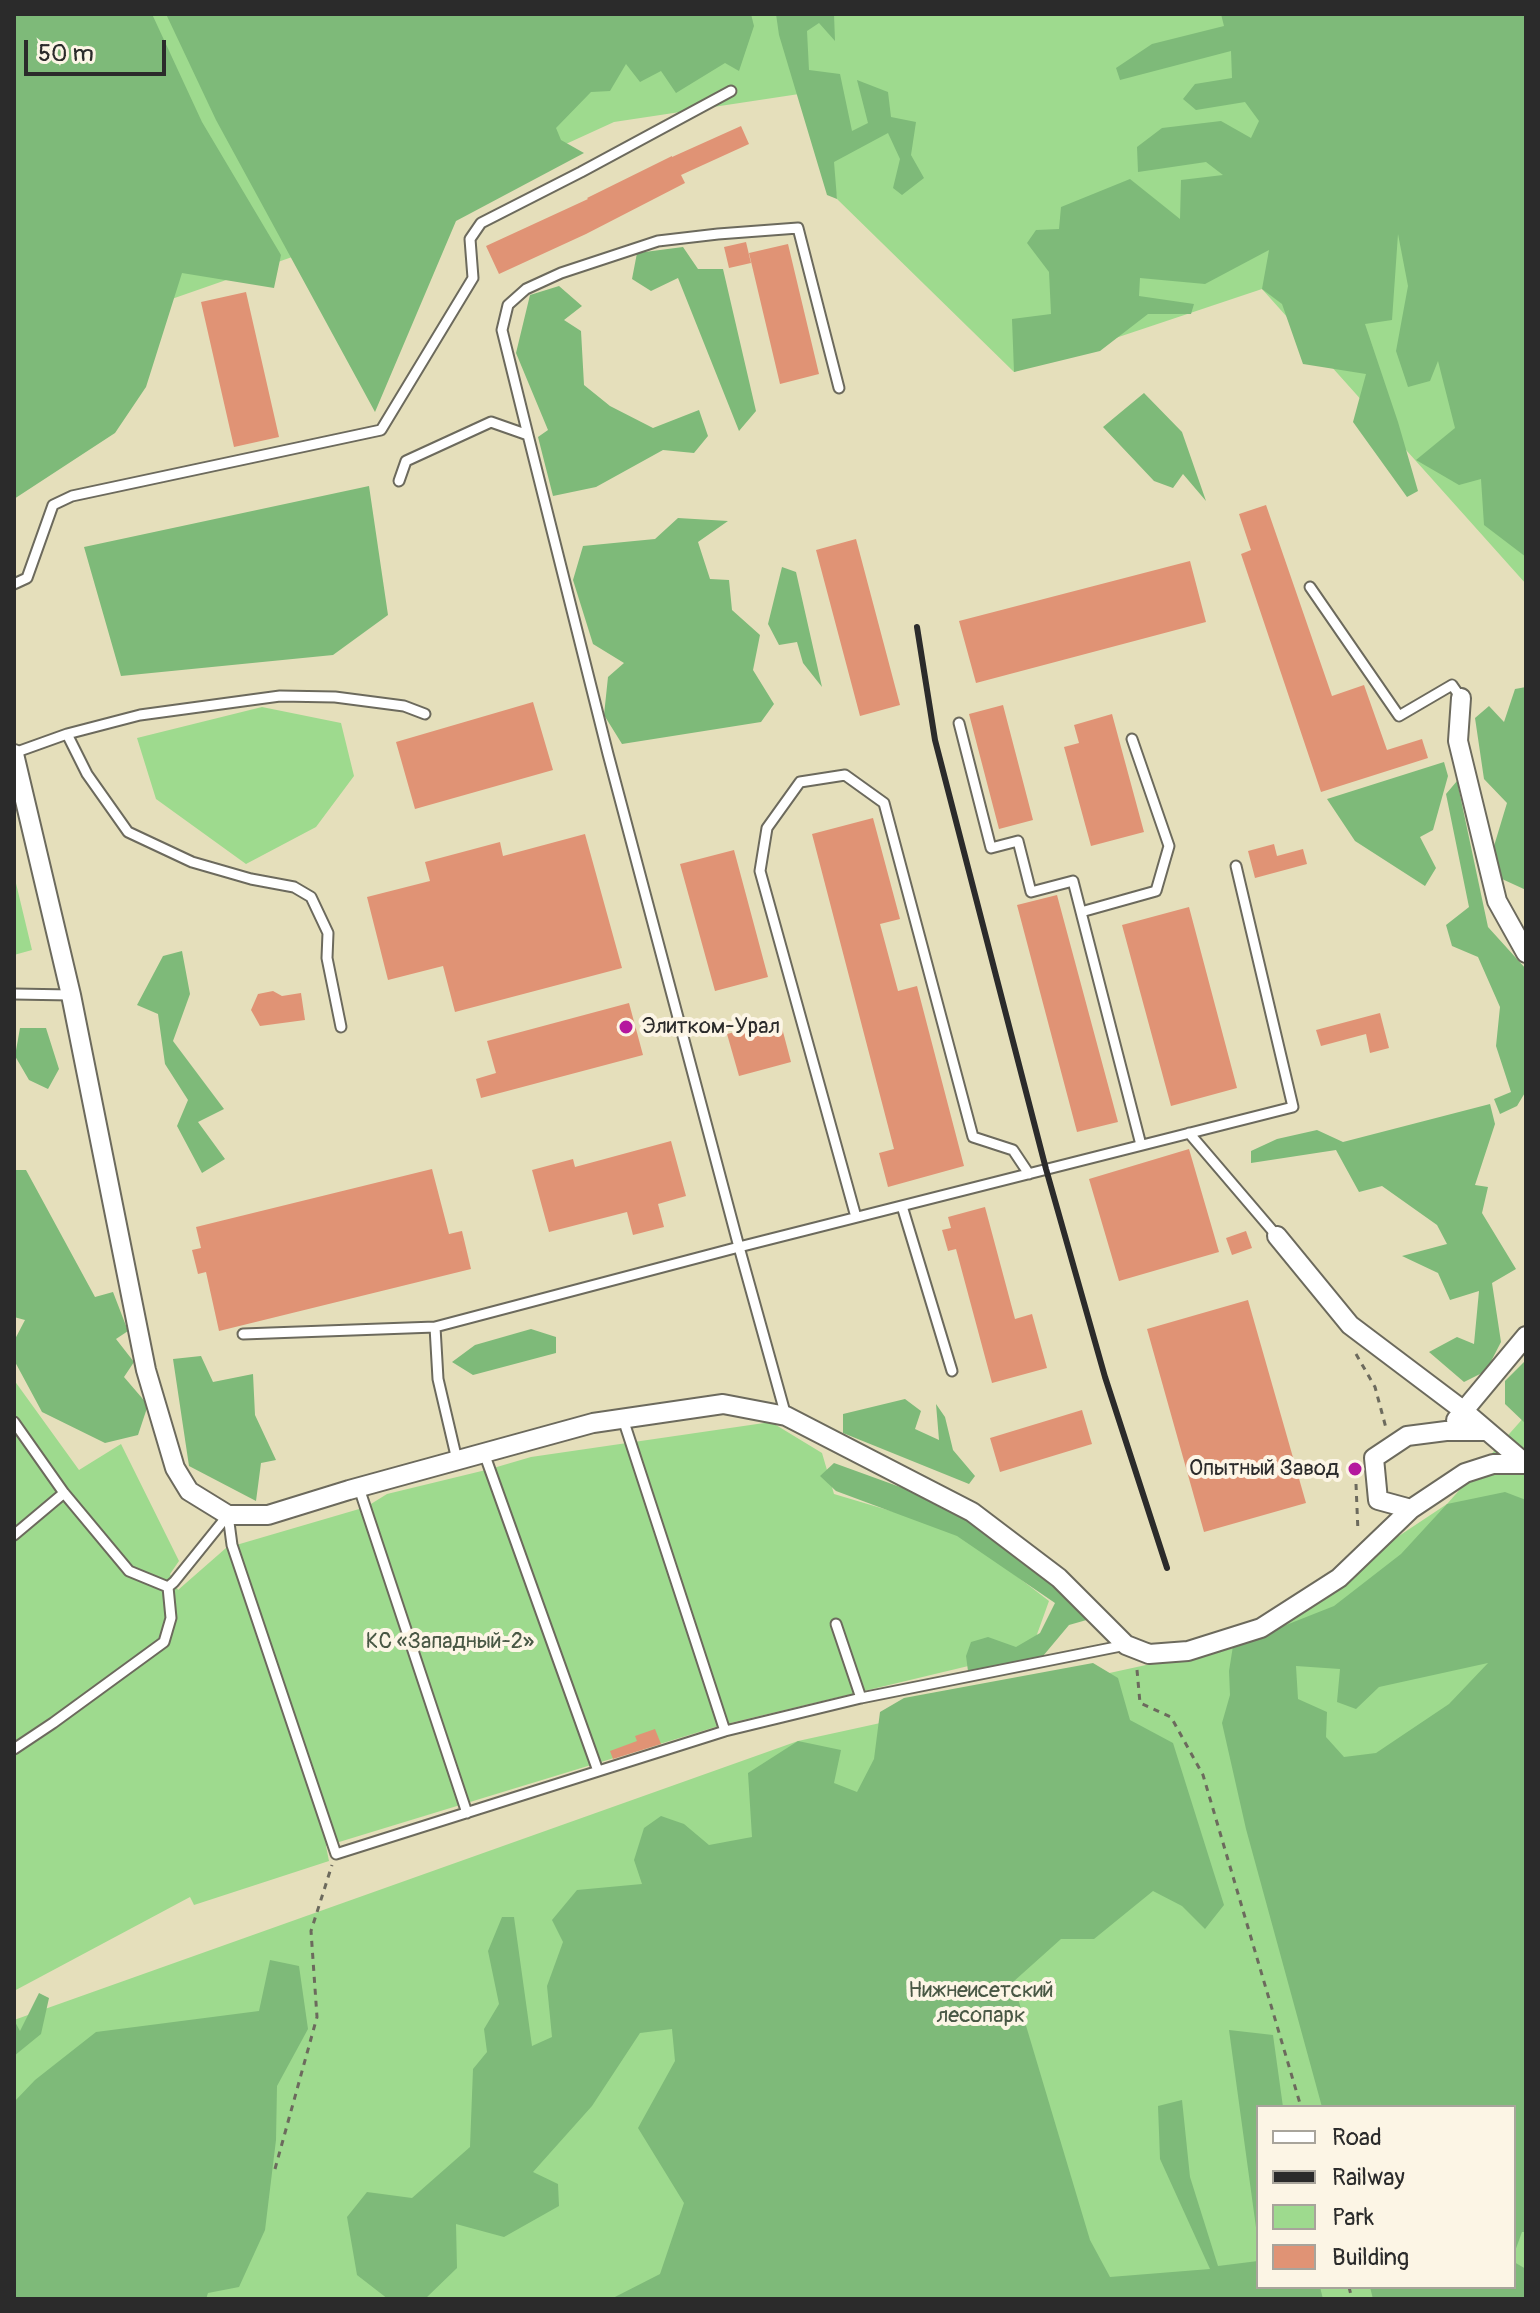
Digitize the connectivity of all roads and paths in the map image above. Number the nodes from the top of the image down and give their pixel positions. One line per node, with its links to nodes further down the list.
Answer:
1 (731, 91): 5 (lane)
2 (839, 388): 3 (lane)
3 (528, 435): 4 (lane); 25 (lane)
4 (399, 481)
5 (14, 584)
6 (1310, 587): 7 (lane)
7 (1461, 698): 15 (street)
8 (425, 714): 10 (lane)
9 (959, 723): 14 (lane)
10 (67, 734): 12 (lane); 18 (lane)
11 (1132, 739): 14 (lane)
12 (14, 753): 17 (street)
13 (1236, 866): 19 (lane)
14 (1081, 912): 20 (lane)
15 (1526, 953)
16 (14, 994): 17 (lane)
17 (71, 995): 44 (street)
18 (341, 1027)
19 (1189, 1133): 20 (lane); 24 (lane)
20 (1141, 1145): 21 (lane)
21 (1029, 1174): 22 (lane); 23 (lane)
22 (902, 1206): 23 (lane); 30 (lane)
23 (856, 1217): 25 (lane)
24 (1277, 1236): 31 (street)
25 (739, 1247): 26 (lane); 32 (lane)
26 (435, 1327): 27 (lane); 39 (lane)
27 (243, 1334)
28 (1526, 1336): 31 (street)
29 (1355, 1353): 35 (path)
30 (952, 1371)
31 (1464, 1411): 36 (street); 37 (street)
32 (786, 1416): 33 (street); 49 (street)
33 (623, 1419): 38 (street); 51 (lane)
34 (14, 1422): 42 (lane)
35 (1387, 1431)
36 (1446, 1431): 37 (street); 43 (street)
37 (1487, 1431): 43 (street)
38 (484, 1453): 39 (street); 53 (lane)
39 (457, 1460): 41 (street)
40 (1356, 1484): 46 (path)
41 (359, 1488): 44 (street); 54 (lane)
42 (64, 1493): 45 (lane); 47 (lane)
43 (1411, 1509): 46 (street)
44 (228, 1515): 47 (lane); 55 (lane)
45 (14, 1535)
46 (1360, 1558): 49 (street)
47 (168, 1587): 52 (lane)
48 (836, 1624): 50 (lane)
49 (1131, 1647): 50 (lane); 56 (path)
50 (861, 1698): 51 (lane)
51 (725, 1731): 53 (lane)
52 (14, 1749)
53 (598, 1771): 54 (lane)
54 (467, 1813): 55 (lane)
55 (336, 1854): 57 (path)
56 (1300, 2105)
57 (275, 2169)

